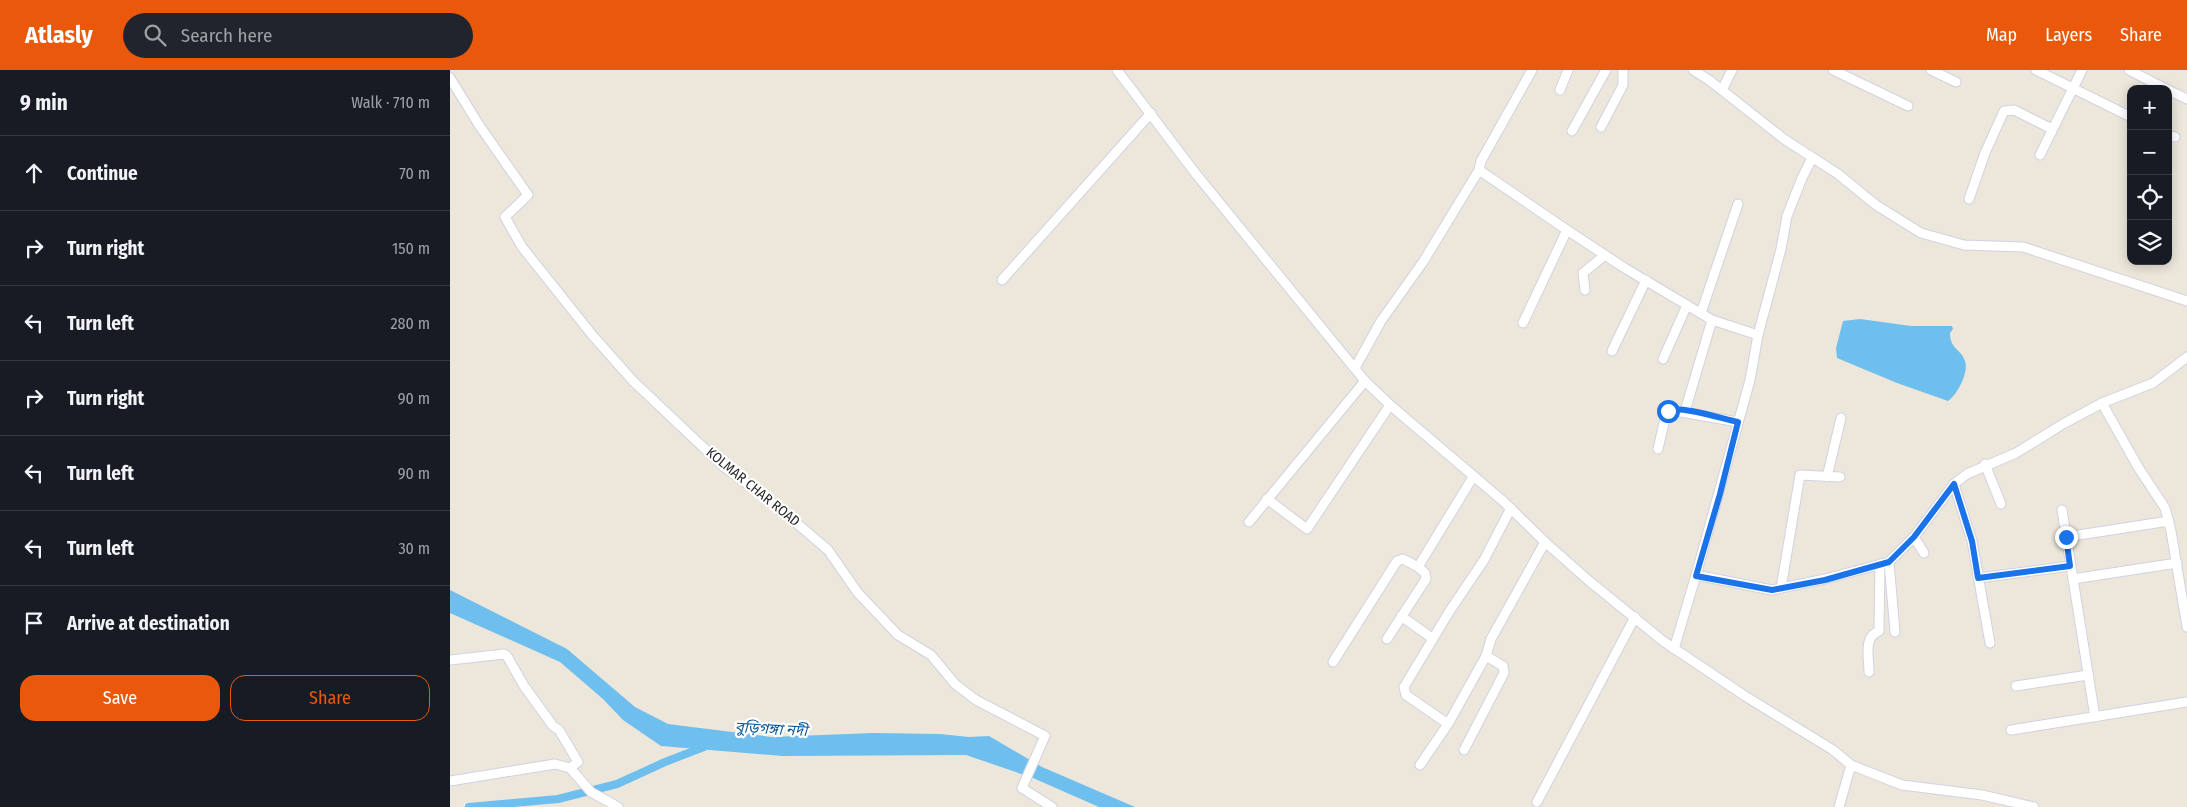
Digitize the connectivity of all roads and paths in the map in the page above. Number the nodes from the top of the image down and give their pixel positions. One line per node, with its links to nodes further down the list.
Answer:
1 (1117, 70): 22 (street)
2 (1532, 70): 29 (street)
3 (1568, 70): 17 (street)
4 (1606, 70): 26 (street)
5 (1623, 70): 24 (street)
6 (1693, 70): 18 (street)
7 (1732, 70): 18 (street)
8 (1833, 70): 21 (street)
9 (1931, 70): 14 (street)
10 (2036, 70): 16 (street)
11 (2082, 70): 16 (street)
12 (2129, 70): 15 (street)
13 (450, 78): 103 (street, KOLMAR CHAR ROAD)
14 (1956, 82)
15 (2159, 85)
16 (2073, 88): 23 (street); 25 (street)
17 (1560, 90)
18 (1722, 90): 28 (street)
19 (2172, 91): 20 (street)
20 (2187, 98)
21 (1908, 106)
22 (1151, 113): 34 (street); 46 (street)
23 (2127, 115)
24 (1602, 127)
25 (2052, 129): 27 (street); 30 (street)
26 (1572, 131)
27 (2040, 155)
28 (1815, 159): 37 (street); 42 (street)
29 (1479, 170): 32 (street); 46 (street)
30 (1968, 199)
31 (1738, 204): 39 (street)
32 (1567, 230): 33 (street); 41 (street)
33 (1605, 255): 35 (street); 36 (street)
34 (1002, 280)
35 (1646, 280): 38 (street); 43 (street)
36 (1585, 290)
37 (2187, 301)
38 (1688, 305): 39 (street); 45 (street)
39 (1701, 313): 40 (street)
40 (1712, 320): 42 (street); 50 (street)
41 (1523, 323)
42 (1758, 335): 52 (street)
43 (1612, 351)
44 (2187, 357): 48 (street)
45 (1663, 358)
46 (1355, 368): 47 (street)
47 (1366, 381): 49 (street); 59 (street)
48 (2102, 404): 54 (street); 63 (street)
49 (1390, 405): 55 (street); 59 (street)
50 (1685, 411): 52 (street); 53 (street)
51 (1841, 418): 56 (street)
52 (1738, 422): 73 (street)
53 (1658, 449)
54 (1985, 464): 58 (street); 60 (street)
55 (1473, 477): 61 (street); 72 (street)
56 (1827, 477): 57 (street); 76 (street)
57 (1840, 477)
58 (1954, 484): 65 (street); 74 (street)
59 (1268, 499): 64 (street)
60 (2001, 504)
61 (1511, 508): 67 (street); 82 (street)
62 (2062, 510): 66 (street)
63 (2169, 521): 66 (street); 70 (street)
64 (1249, 522)
65 (1914, 537): 68 (street); 69 (street)
66 (2066, 537): 71 (street)
67 (1545, 542): 79 (street); 86 (street)
68 (1924, 553)
69 (1885, 563): 76 (street); 81 (street); 89 (street)
70 (2177, 563): 75 (street); 77 (street)
71 (2070, 566): 74 (street); 75 (street)
72 (1418, 567): 78 (street); 88 (street)
73 (1696, 576): 76 (street); 85 (street)
74 (1978, 578): 84 (street)
75 (2073, 579): 90 (street)
76 (1781, 588)
77 (2186, 606): 80 (street)
78 (1401, 616): 82 (street); 83 (street)
79 (1634, 617): 85 (street); 101 (street)
80 (2187, 627)
81 (1895, 632)
82 (1432, 638): 94 (street)
83 (1387, 639)
84 (1990, 643)
85 (1674, 649): 98 (street)
86 (1486, 656): 94 (street); 96 (street)
87 (450, 660): 99 (street)
88 (1333, 662)
89 (1869, 672)
90 (2088, 674): 91 (street); 93 (street)
91 (2016, 686)
92 (2187, 702): 93 (street)
93 (2094, 716): 95 (street)
94 (1448, 724): 97 (street)
95 (2011, 730)
96 (1464, 750)
97 (1420, 765)
98 (1851, 766): 104 (street); 105 (street)
99 (570, 768): 100 (street); 102 (street)
100 (450, 780)
101 (1537, 802)
102 (618, 807)
103 (1052, 807)
104 (1839, 807)
105 (2034, 807)

